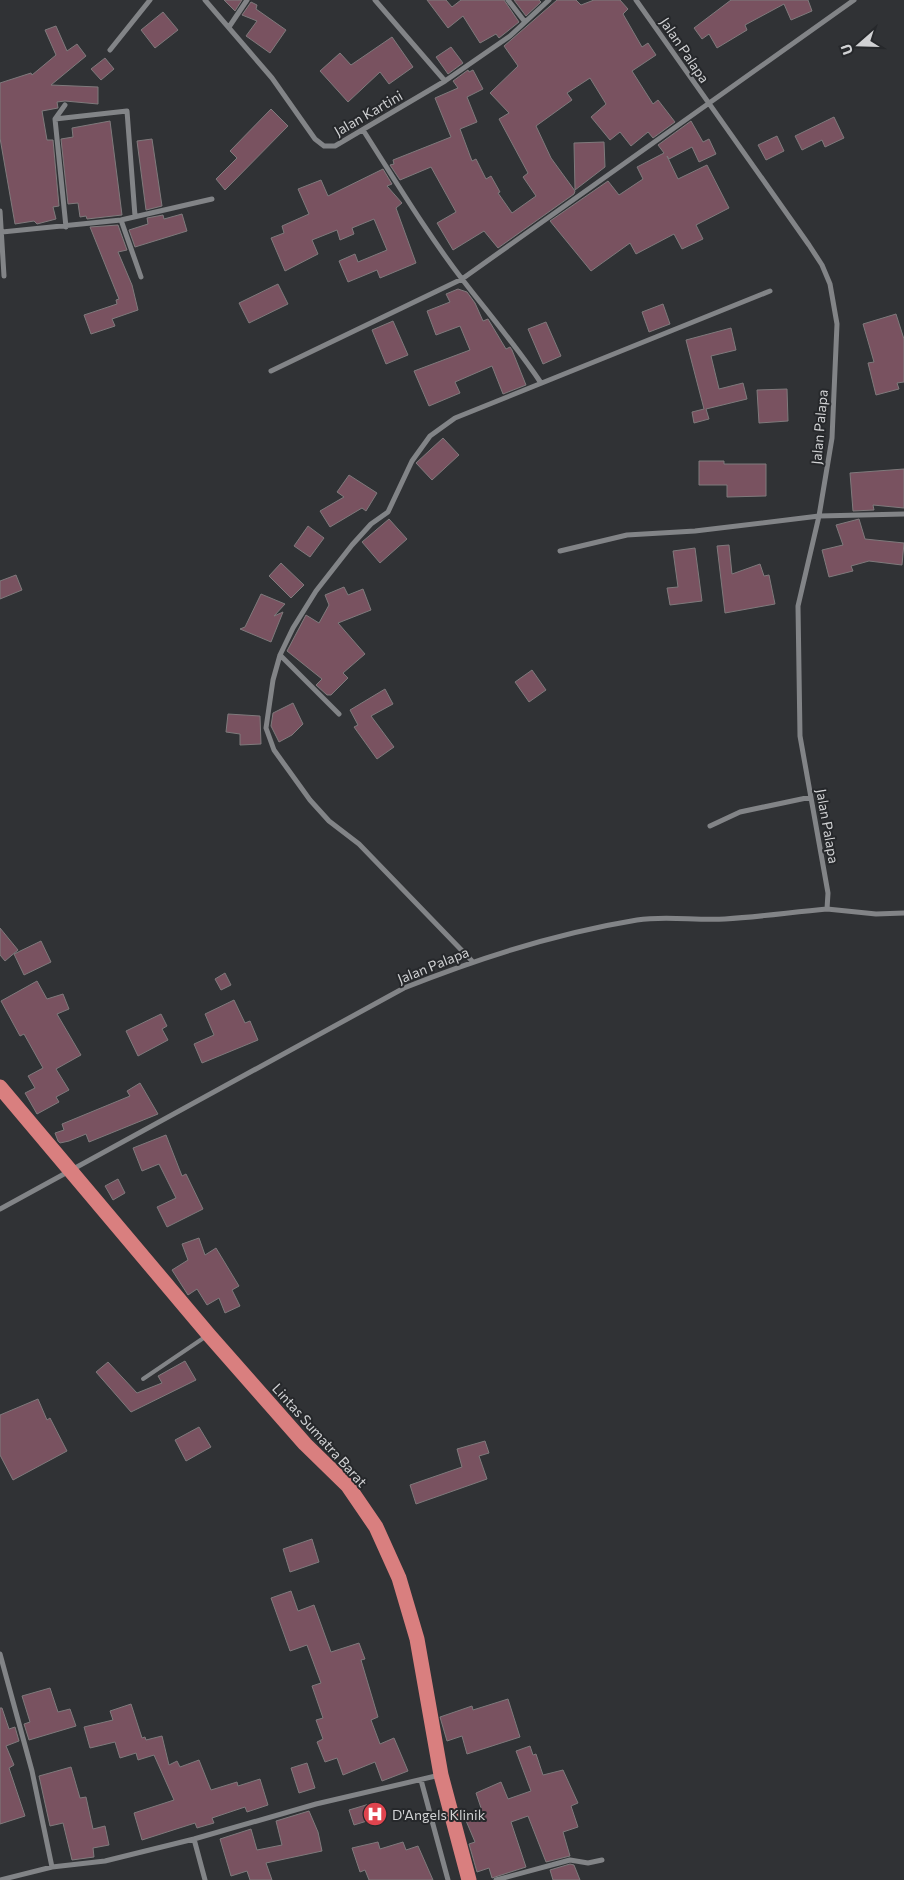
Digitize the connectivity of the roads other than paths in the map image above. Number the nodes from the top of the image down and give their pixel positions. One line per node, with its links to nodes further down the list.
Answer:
1 (150, 0): 11 (street)
2 (205, 0): 10 (street, Jalan Kartini)
3 (247, 0): 10 (street)
4 (375, 0): 12 (street)
5 (508, 0): 9 (street)
6 (549, 0): 9 (street, Jalan Kartini)
7 (636, 0): 13 (street, Jalan Palapa)
8 (854, 0): 13 (street)
9 (525, 22): 12 (street, Jalan Kartini)
10 (229, 27): 16 (street, Jalan Kartini)
11 (110, 50)
12 (445, 81): 16 (street, Jalan Kartini)
13 (708, 104): 25 (street); 30 (street, Jalan Palapa)
14 (65, 105): 15 (street)
15 (55, 119): 19 (street); 21 (street)
16 (363, 130): 25 (street)
17 (212, 200): 19 (street)
18 (0, 211): 22 (street)
19 (135, 216): 20 (street)
20 (121, 220): 21 (street); 24 (street)
21 (66, 227): 22 (street)
22 (2, 232): 23 (street)
23 (4, 276)
24 (141, 277)
25 (462, 279): 27 (street); 28 (street)
26 (770, 291): 28 (street)
27 (271, 371)
28 (541, 383): 32 (street)
29 (904, 514): 30 (street)
30 (819, 516): 31 (street); 34 (street, Jalan Palapa)
31 (560, 551)
32 (280, 655): 33 (street); 38 (street)
33 (339, 714)
34 (811, 797): 35 (street); 36 (street, Jalan Palapa)
35 (710, 826)
36 (827, 909): 37 (street); 38 (street, Jalan Palapa)
37 (904, 912)
38 (472, 961): 40 (street, Jalan Palapa)
39 (0, 1087): 40 (highway, Lintas Sumatra Barat)
40 (72, 1170): 41 (street, Jalan Palapa); 42 (highway, Lintas Sumatra Barat)
41 (0, 1209)
42 (209, 1334): 43 (lane); 45 (highway, Lintas Sumatra Barat)
43 (143, 1379)
44 (0, 1654): 49 (street)
45 (441, 1775): 46 (street); 53 (highway, Lintas Sumatra Barat)
46 (421, 1780): 47 (street); 52 (street)
47 (194, 1839): 49 (street); 51 (street)
48 (602, 1860): 54 (street)
49 (52, 1867): 50 (street)
50 (0, 1880)
51 (205, 1880)
52 (448, 1880)
53 (469, 1880)
54 (496, 1880)

